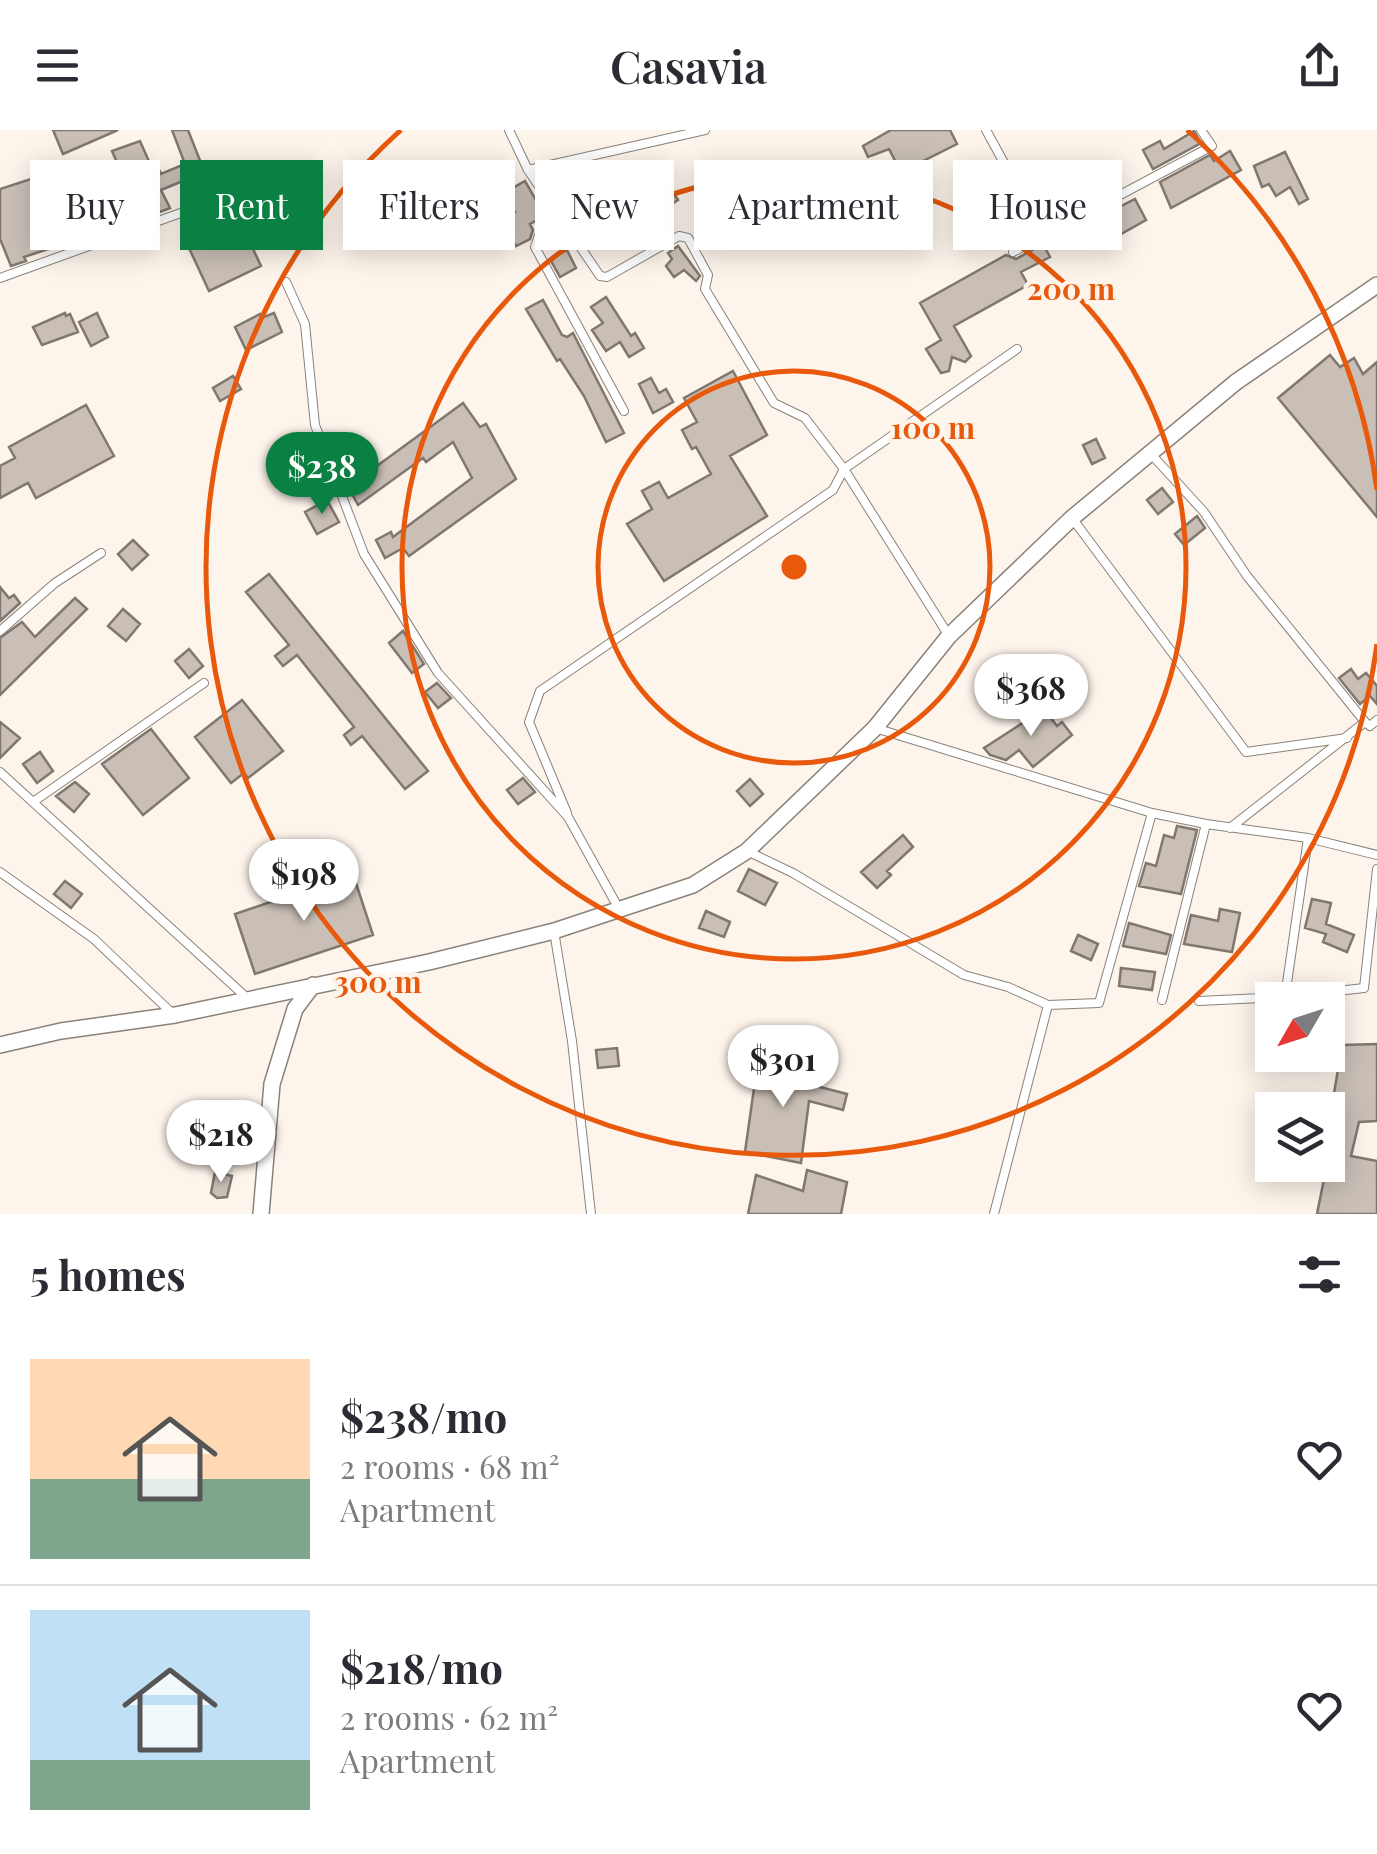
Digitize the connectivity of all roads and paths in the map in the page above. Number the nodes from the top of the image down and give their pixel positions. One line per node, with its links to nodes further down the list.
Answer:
1 (509, 130): 6 (lane)
2 (705, 130): 6 (lane)
3 (986, 130): 5 (lane)
4 (1201, 130): 8 (lane)
5 (1002, 160)
6 (528, 170): 7 (lane)
7 (535, 180)
8 (1122, 193)
9 (180, 213): 16 (lane)
10 (674, 239): 22 (lane)
11 (537, 250): 20 (lane)
12 (582, 250): 13 (lane)
13 (654, 250)
14 (1017, 250): 15 (lane)
15 (1014, 252)
16 (0, 278)
17 (286, 282): 34 (lane)
18 (1377, 285): 21 (street)
19 (1017, 350): 22 (lane)
20 (624, 411)
21 (1151, 454): 23 (street); 28 (lane)
22 (844, 469): 26 (lane); 34 (lane)
23 (1072, 518): 26 (street); 30 (lane)
24 (101, 553): 25 (lane)
25 (0, 631)
26 (949, 636): 29 (street)
27 (204, 684): 32 (lane)
28 (1372, 725): 30 (lane)
29 (875, 728): 33 (lane); 38 (street)
30 (1347, 738): 36 (lane)
31 (0, 772): 32 (lane)
32 (33, 802): 49 (lane)
33 (1152, 813): 35 (lane); 53 (lane)
34 (568, 816): 42 (lane)
35 (1206, 824): 36 (lane); 51 (lane)
36 (1230, 828): 37 (lane)
37 (1308, 838): 39 (lane); 44 (lane)
38 (746, 851): 42 (street); 53 (lane)
39 (1377, 855)
40 (1377, 869): 47 (lane)
41 (0, 872): 54 (lane)
42 (618, 909): 43 (street)
43 (554, 932): 45 (street); 57 (lane)
44 (1287, 982)
45 (314, 985): 49 (street); 56 (street)
46 (1377, 987): 47 (lane)
47 (1364, 988): 48 (lane)
48 (1345, 990)
49 (247, 998): 54 (street)
50 (1255, 998): 52 (lane)
51 (1162, 1000)
52 (1199, 1001)
53 (1048, 1005): 58 (lane)
54 (175, 1016): 55 (street)
55 (3, 1040)
56 (262, 1214)
57 (591, 1214)
58 (994, 1214)

